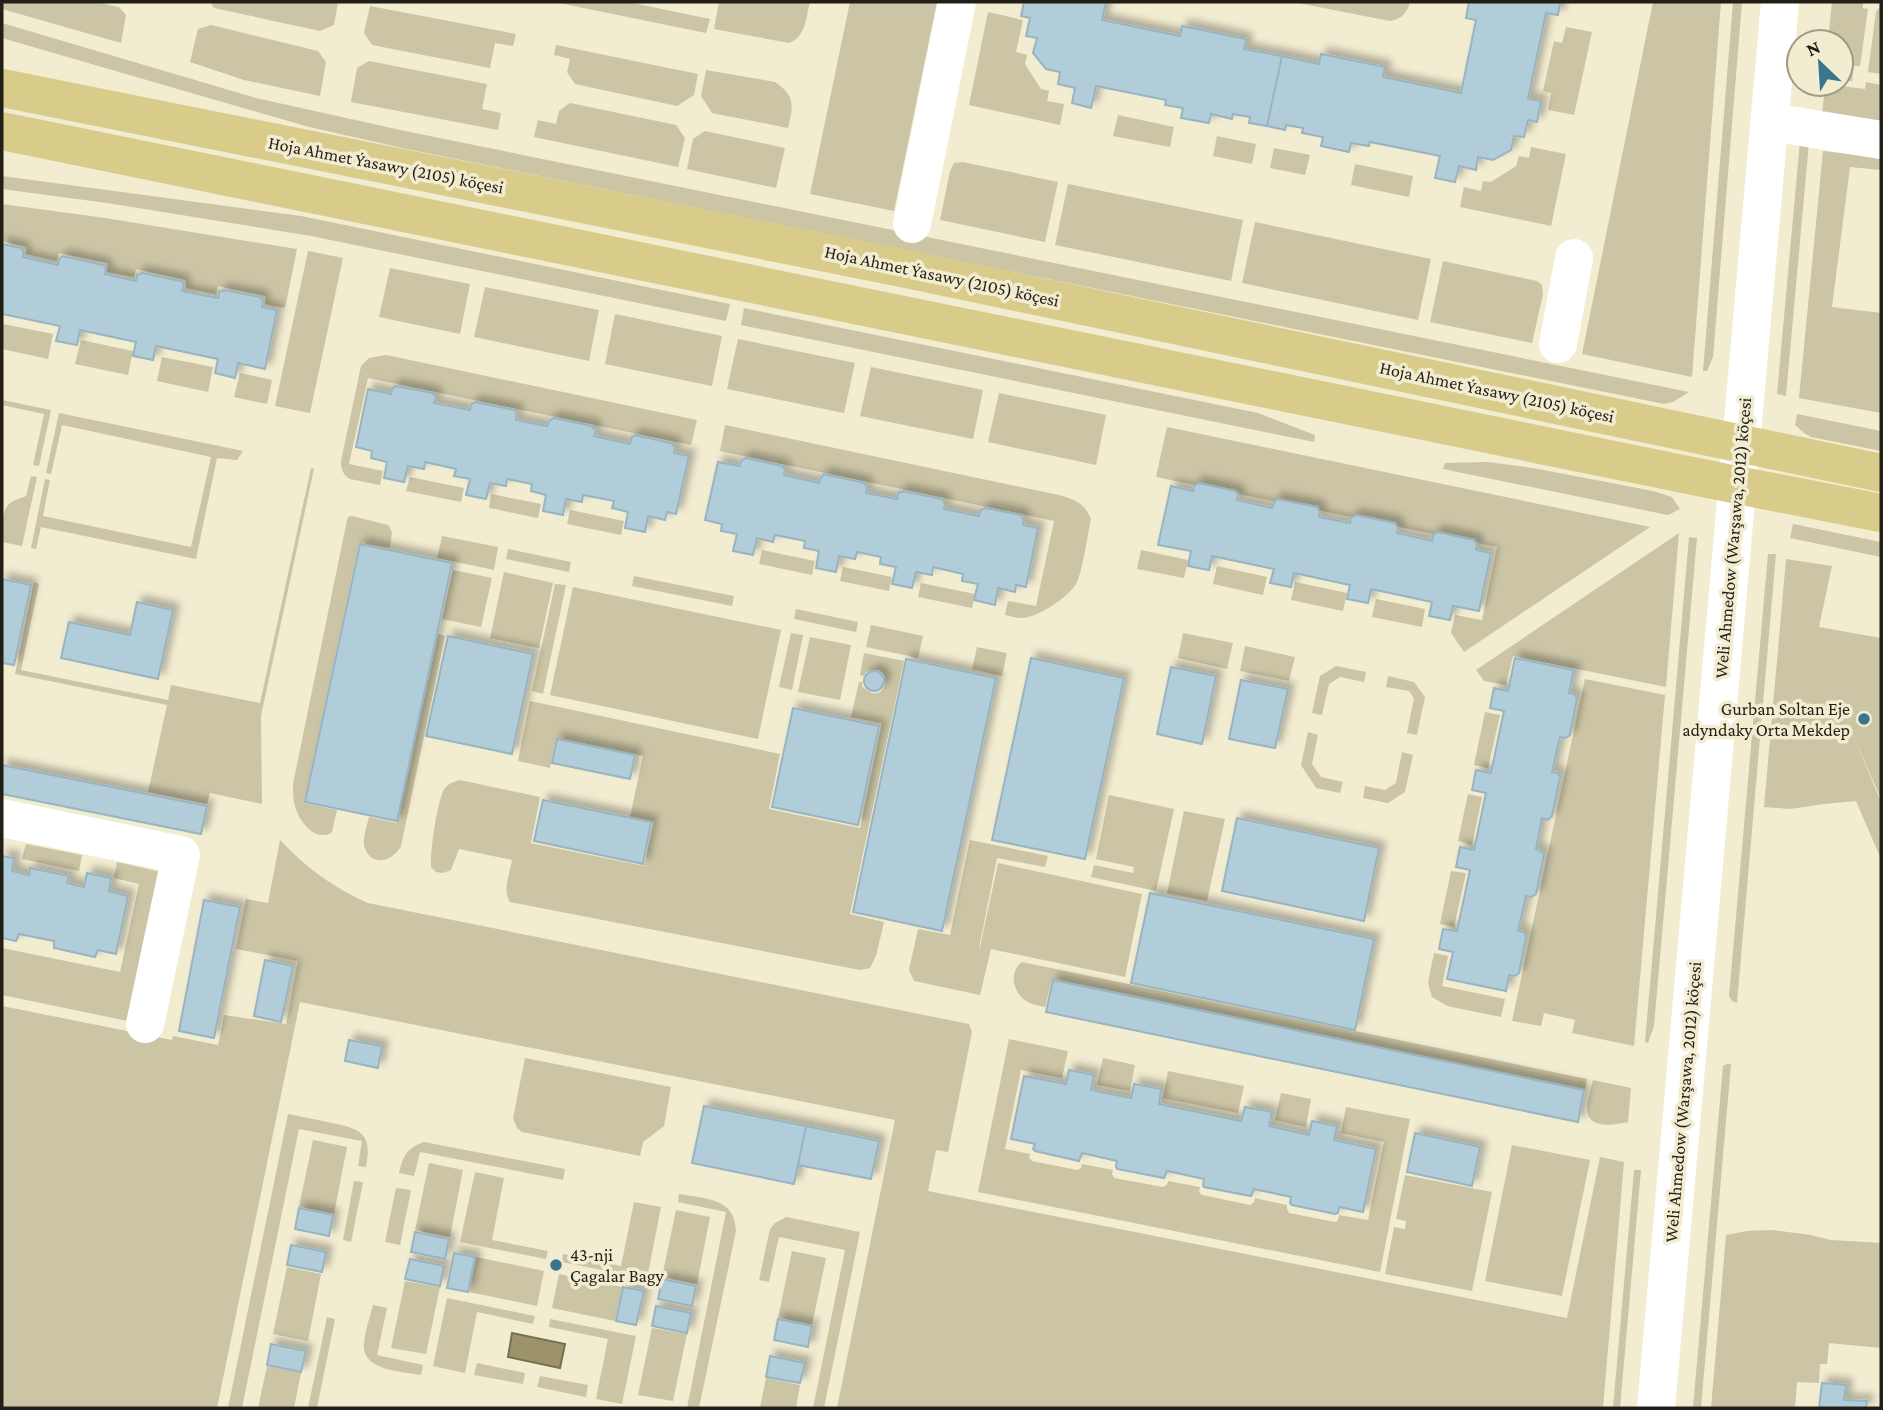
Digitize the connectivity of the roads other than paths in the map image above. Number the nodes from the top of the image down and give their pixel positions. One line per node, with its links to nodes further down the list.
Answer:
1 (957, 2): 7 (street)
2 (1780, 2): 4 (street, Weli Ahmedow (Warşawa, 2012) köçesi)
3 (7, 88): 10 (main road, Hoja Ahmet Ýasawy (2105) köçesi)
4 (1770, 122): 6 (street); 10 (street, Weli Ahmedow (Warşawa, 2012) köçesi)
5 (7, 133): 12 (main road)
6 (1881, 140)
7 (912, 224)
8 (1574, 258): 9 (street)
9 (1558, 344)
10 (1741, 445): 11 (main road, Hoja Ahmet Ýasawy (2105) köçesi); 12 (street, Weli Ahmedow (Warşawa, 2012) köçesi)
11 (1881, 473)
12 (1737, 485): 13 (main road); 16 (street, Weli Ahmedow (Warşawa, 2012) köçesi)
13 (1881, 513)
14 (2, 818): 15 (street)
15 (145, 1024)
16 (1656, 1408)

